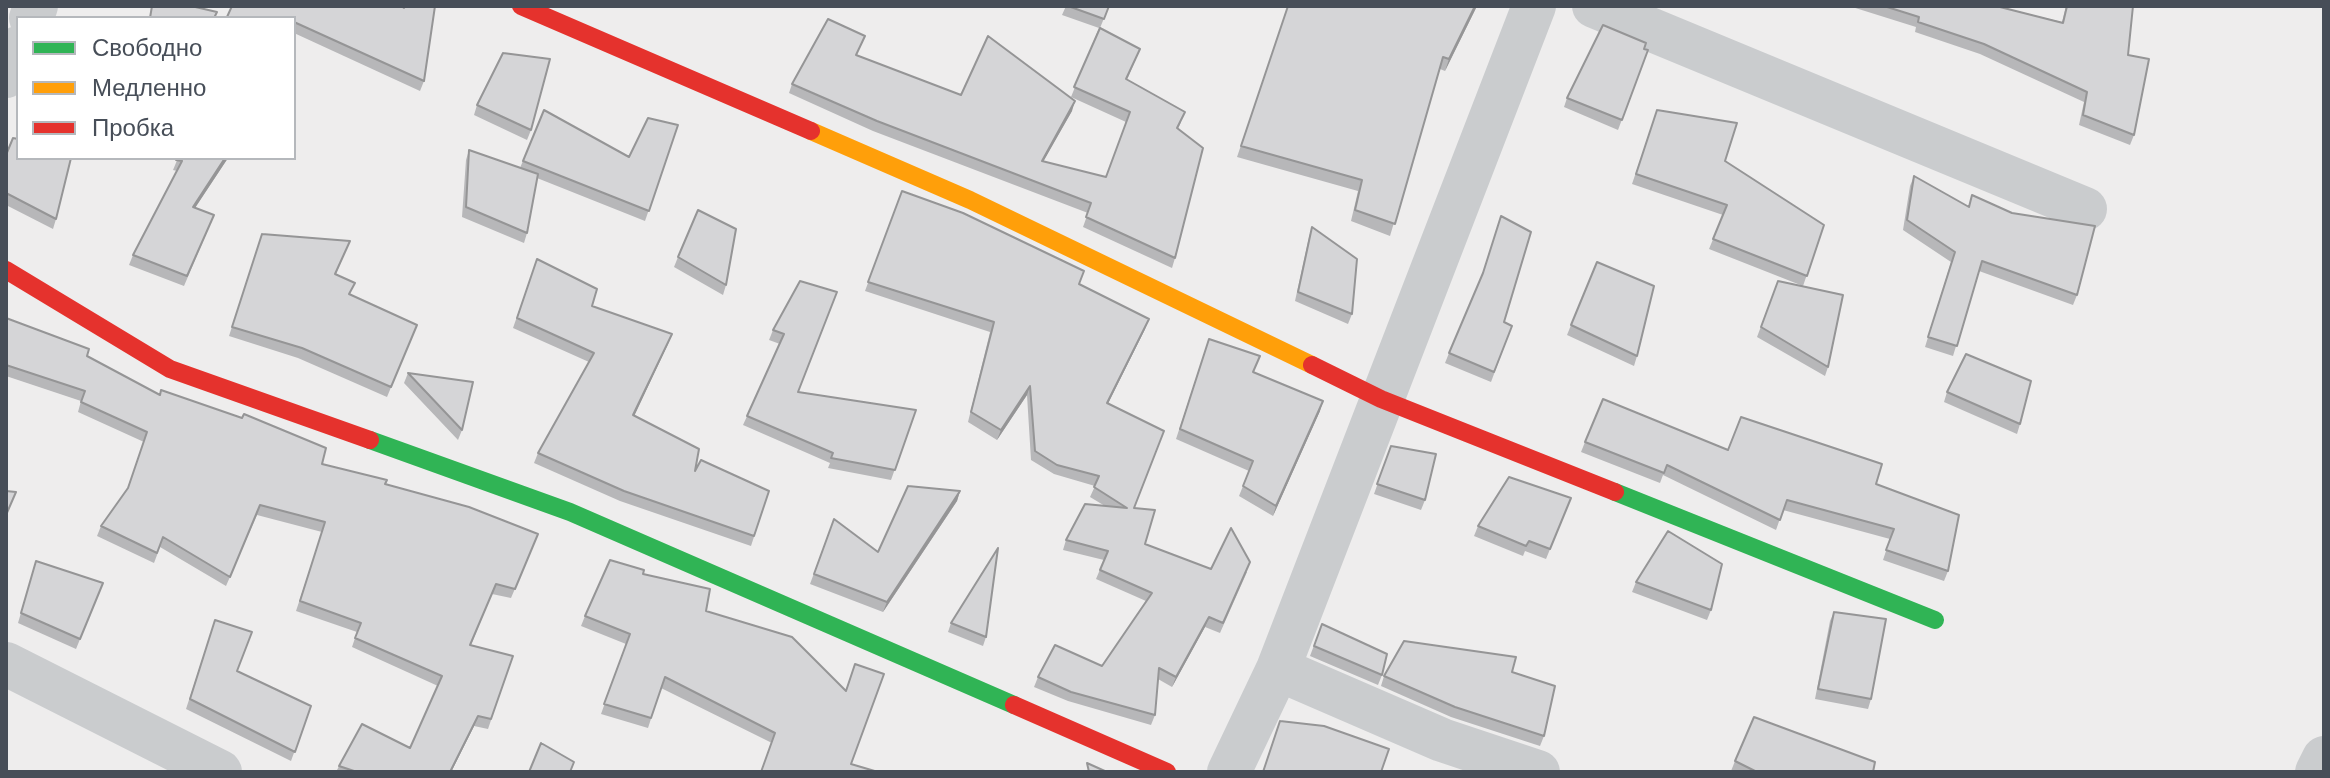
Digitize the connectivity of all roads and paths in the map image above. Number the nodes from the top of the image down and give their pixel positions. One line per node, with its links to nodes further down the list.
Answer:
1 (521, 6): 8 (street)
2 (1534, 6): 8 (street)
3 (1594, 6): 6 (street)
4 (16, 53): 5 (street)
5 (6, 76)
6 (2085, 209)
7 (6, 270): 14 (street)
8 (1381, 399): 9 (street); 11 (street)
9 (1935, 620)
10 (6, 664): 13 (street)
11 (1278, 669): 15 (street); 16 (street)
12 (2324, 758): 17 (street)
13 (220, 772)
14 (1167, 772)
15 (1229, 772)
16 (1538, 772)
17 (2317, 772)

